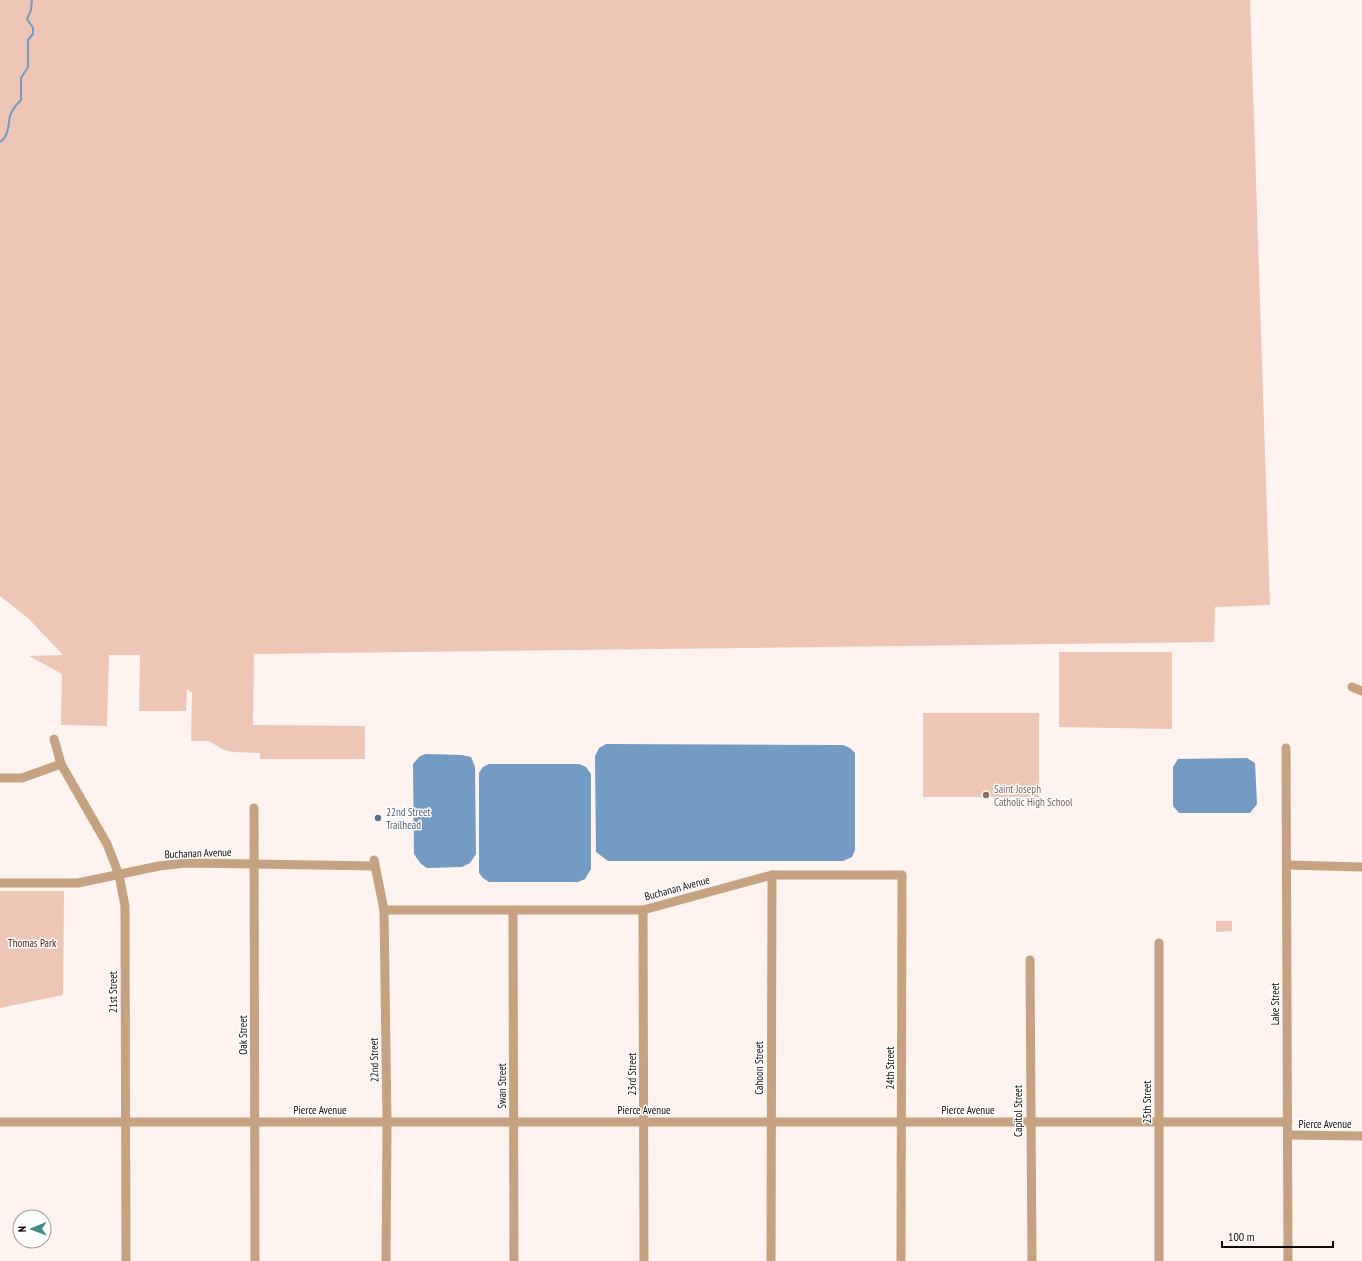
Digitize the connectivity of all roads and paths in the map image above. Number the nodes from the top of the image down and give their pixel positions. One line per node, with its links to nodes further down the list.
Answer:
1 (1352, 687): 2 (street)
2 (1362, 691)
3 (54, 739): 5 (street, 21st Street)
4 (1286, 748): 10 (street, Lake Street)
5 (61, 764): 6 (street); 13 (street, 21st Street)
6 (0, 778)
7 (254, 808): 9 (street, Oak Street)
8 (374, 863): 9 (street, Buchanan Avenue); 16 (street, 22nd Street)
9 (254, 864): 13 (street, Buchanan Avenue); 23 (street, Oak Street)
10 (1287, 865): 11 (street); 31 (street, Lake Street)
11 (1362, 867)
12 (772, 874): 14 (street, Buchanan Avenue); 18 (street, Buchanan Avenue); 27 (street, Cahoon Street)
13 (118, 875): 15 (street, Buchanan Avenue); 22 (street, 21st Street)
14 (902, 875): 28 (street, 24th Street)
15 (0, 883)
16 (384, 910): 17 (street, Buchanan Avenue); 24 (street, 22nd Street)
17 (513, 910): 18 (street, Buchanan Avenue); 25 (street, Swan Street)
18 (642, 910): 26 (street, 23rd Street)
19 (1158, 942): 30 (street, 25th Street)
20 (1030, 960): 29 (street, Capitol Street)
21 (0, 1122): 22 (street, Pierce Avenue)
22 (125, 1122): 23 (street, Pierce Avenue); 34 (street, 21st Street)
23 (255, 1122): 24 (street, Pierce Avenue); 35 (street, Oak Street)
24 (386, 1122): 25 (street, Pierce Avenue); 36 (street, 22nd Street)
25 (514, 1122): 26 (street, Pierce Avenue); 37 (street, Swan Street)
26 (644, 1122): 27 (street, Pierce Avenue); 38 (street, 23rd Street)
27 (771, 1122): 28 (street, Pierce Avenue); 39 (street, Cahoon Street)
28 (902, 1122): 29 (street, Pierce Avenue); 40 (street, 24th Street)
29 (1030, 1122): 30 (street, Pierce Avenue); 41 (street, Capitol Street)
30 (1159, 1122): 31 (street, Pierce Avenue); 42 (street, 25th Street)
31 (1288, 1122): 32 (street, Lake Street)
32 (1288, 1135): 33 (street, Pierce Avenue); 43 (street, Lake Street)
33 (1362, 1136)
34 (126, 1261)
35 (255, 1261)
36 (386, 1261)
37 (514, 1261)
38 (644, 1261)
39 (771, 1261)
40 (901, 1261)
41 (1032, 1261)
42 (1159, 1261)
43 (1288, 1261)

